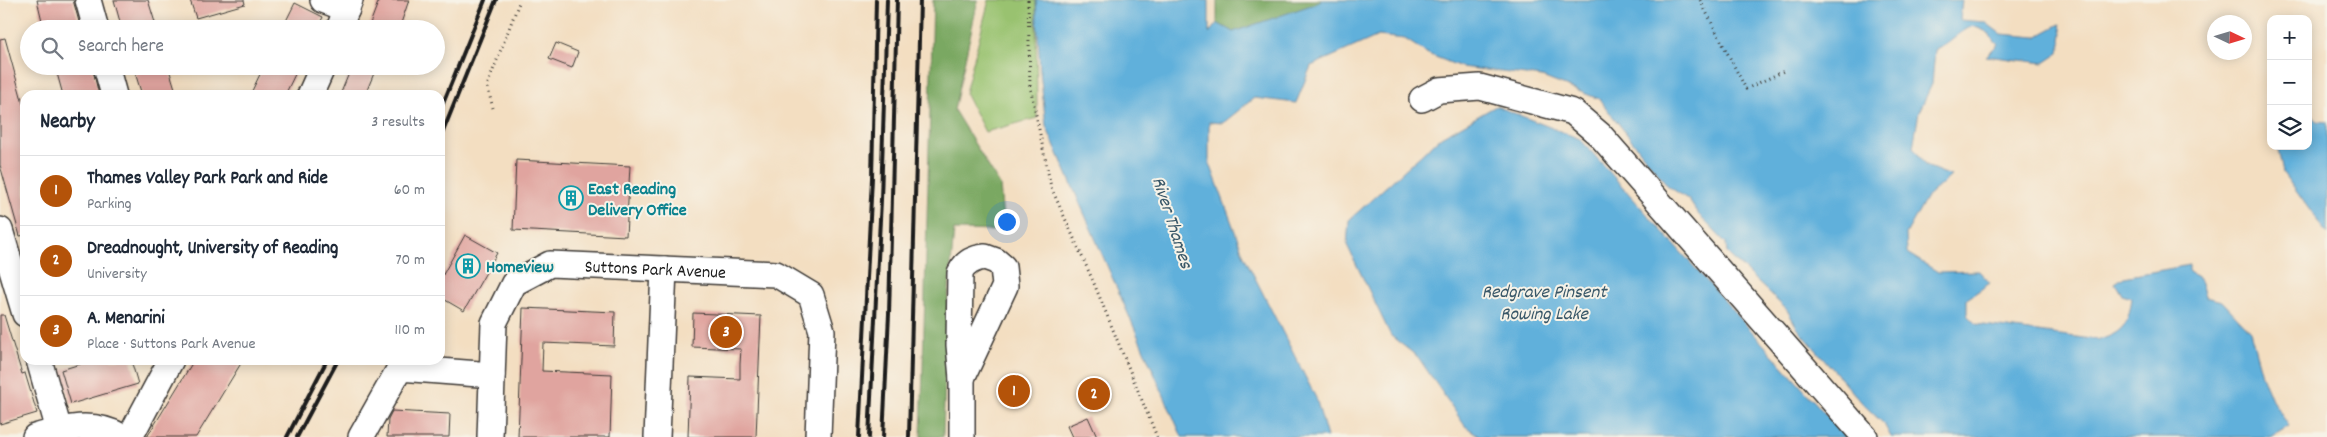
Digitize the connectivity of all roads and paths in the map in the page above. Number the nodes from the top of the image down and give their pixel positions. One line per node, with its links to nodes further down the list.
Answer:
1 (88, 0): 7 (street)
2 (323, 0): 6 (street)
3 (520, 0): 14 (path)
4 (1028, 0): 31 (path)
5 (1700, 0): 8 (path)
6 (345, 12)
7 (94, 20)
8 (1786, 70)
9 (108, 75): 11 (street)
10 (319, 75): 12 (street)
11 (113, 90)
12 (312, 90)
13 (1422, 99): 32 (street)
14 (493, 108)
15 (0, 230): 17 (street)
16 (664, 269): 20 (street, Suttons Park Avenue); 28 (street); 29 (street, Suttons Park Avenue)
17 (20, 297)
18 (40, 365): 22 (street)
19 (168, 365): 25 (street)
20 (492, 375): 26 (street); 27 (street, Suttons Park Avenue)
21 (962, 378): 30 (street)
22 (59, 430): 23 (street); 24 (street)
23 (35, 437)
24 (122, 437)
25 (130, 437)
26 (361, 437)
27 (490, 437)
28 (657, 437)
29 (818, 437)
30 (962, 437)
31 (1157, 437)
32 (1865, 437)

